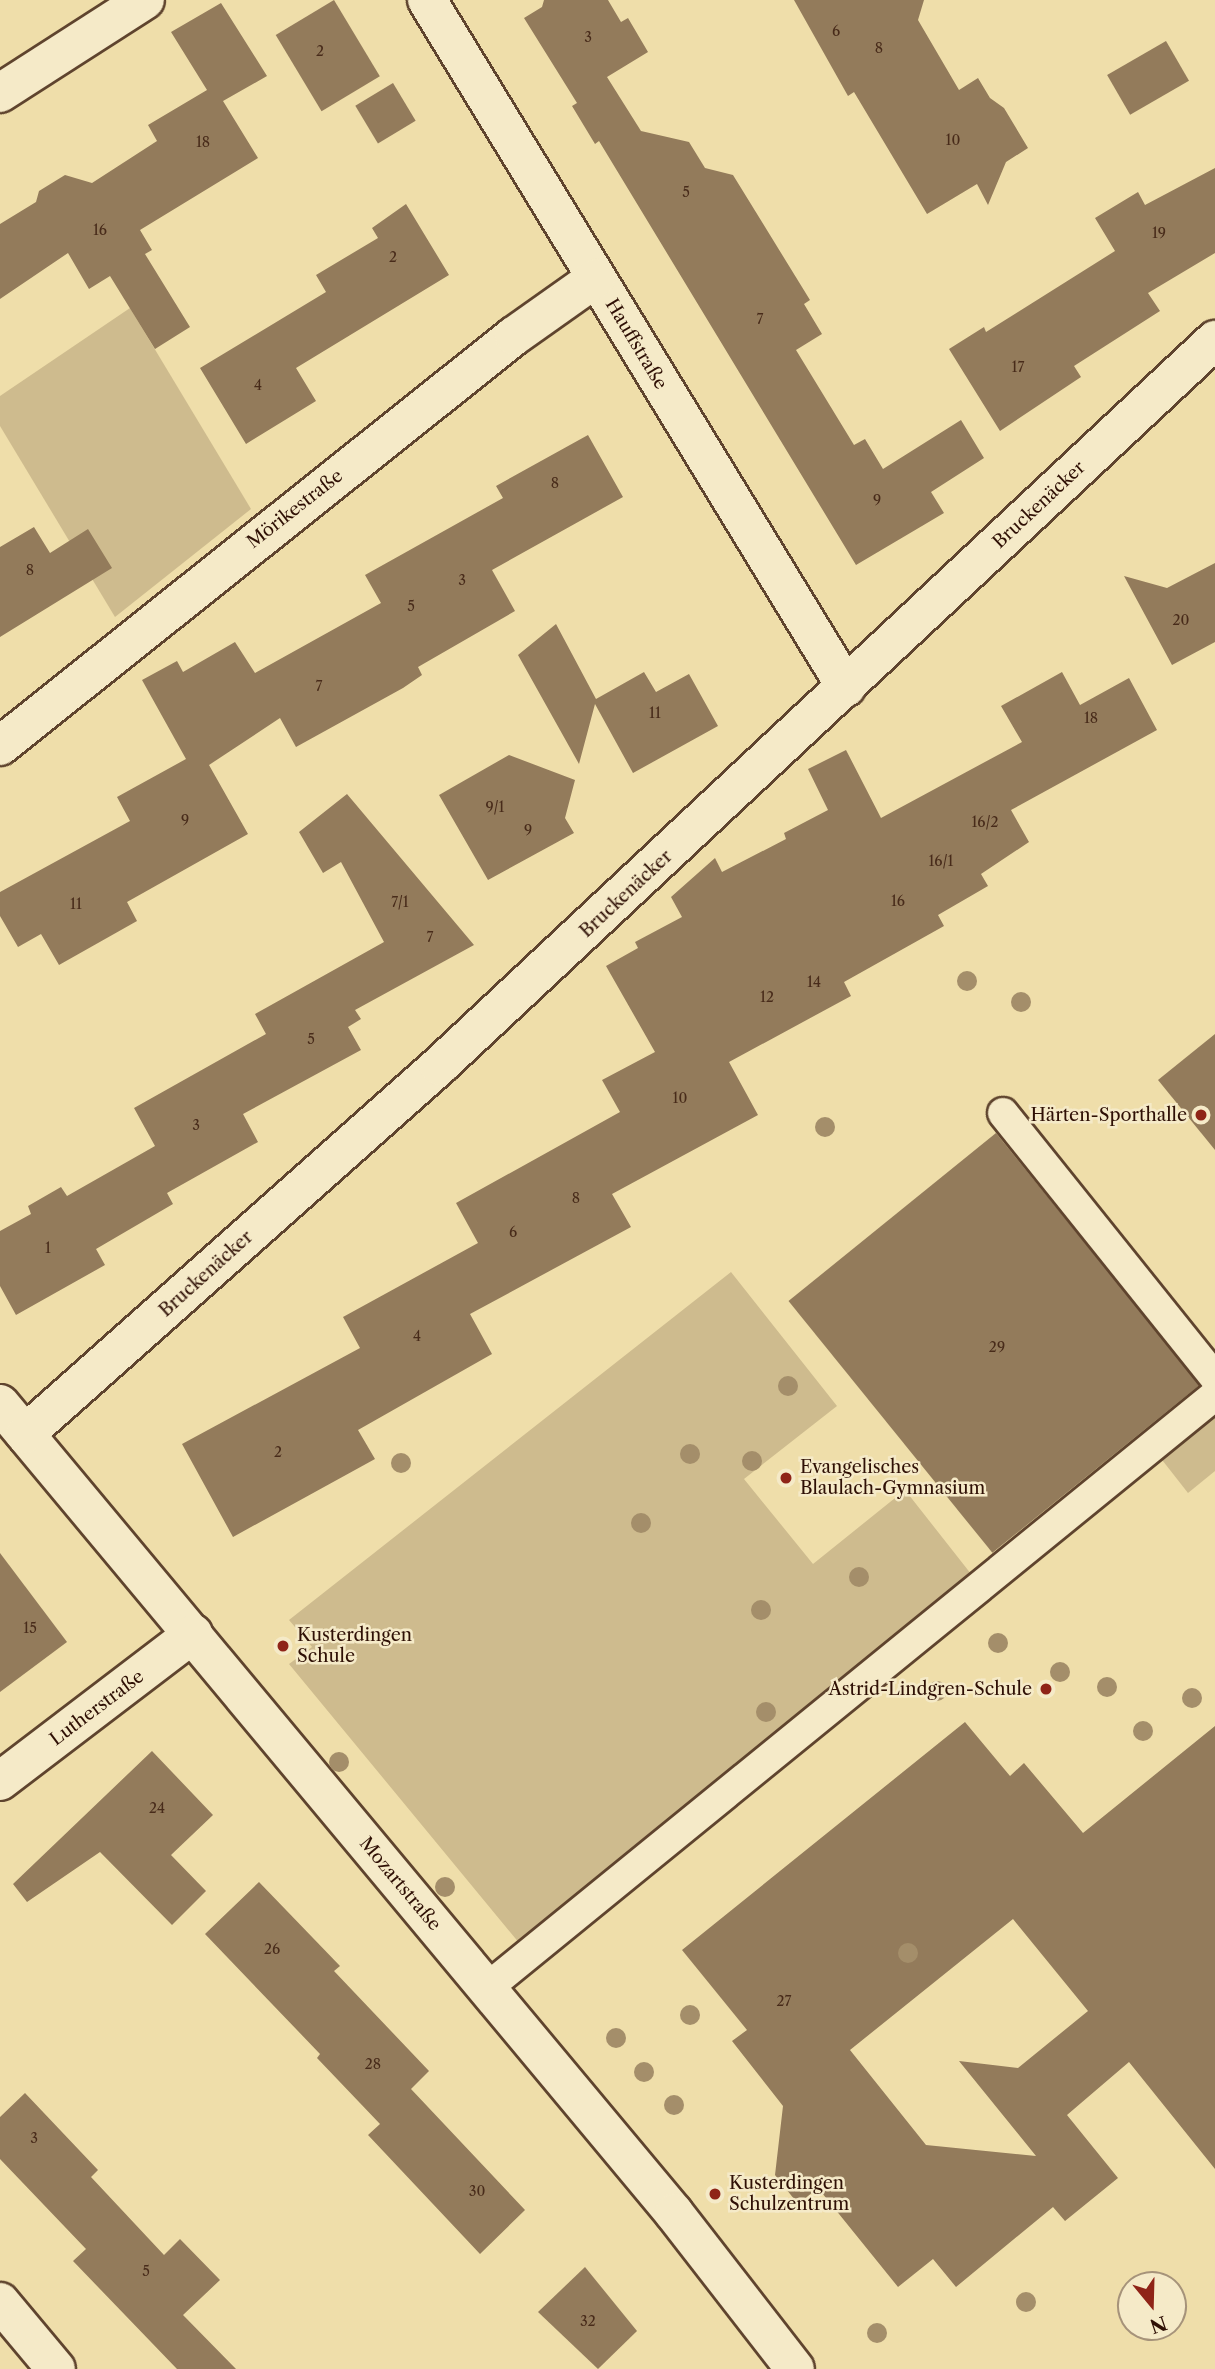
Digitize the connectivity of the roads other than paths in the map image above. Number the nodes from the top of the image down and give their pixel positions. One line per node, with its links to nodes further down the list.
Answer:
1 (145, 0): 3 (street)
2 (427, 0): 4 (street, Hauffstraße)
3 (0, 93)
4 (596, 278): 6 (street, Hauffstraße); 7 (street, Mörikestraße)
5 (1215, 340): 6 (street, Bruckenäcker)
6 (846, 687): 12 (street, Bruckenäcker)
7 (0, 746)
8 (1003, 1113): 9 (lane)
9 (1215, 1378)
10 (1215, 1395): 15 (lane)
11 (0, 1404): 12 (street, Mozartstraße)
12 (25, 1434): 13 (street, Mozartstraße)
13 (193, 1634): 14 (street, Lutherstraße); 15 (street, Mozartstraße)
14 (0, 1781)
15 (487, 1989): 18 (street, Mozartstraße)
16 (0, 2302): 17 (street)
17 (55, 2369)
18 (794, 2369)

